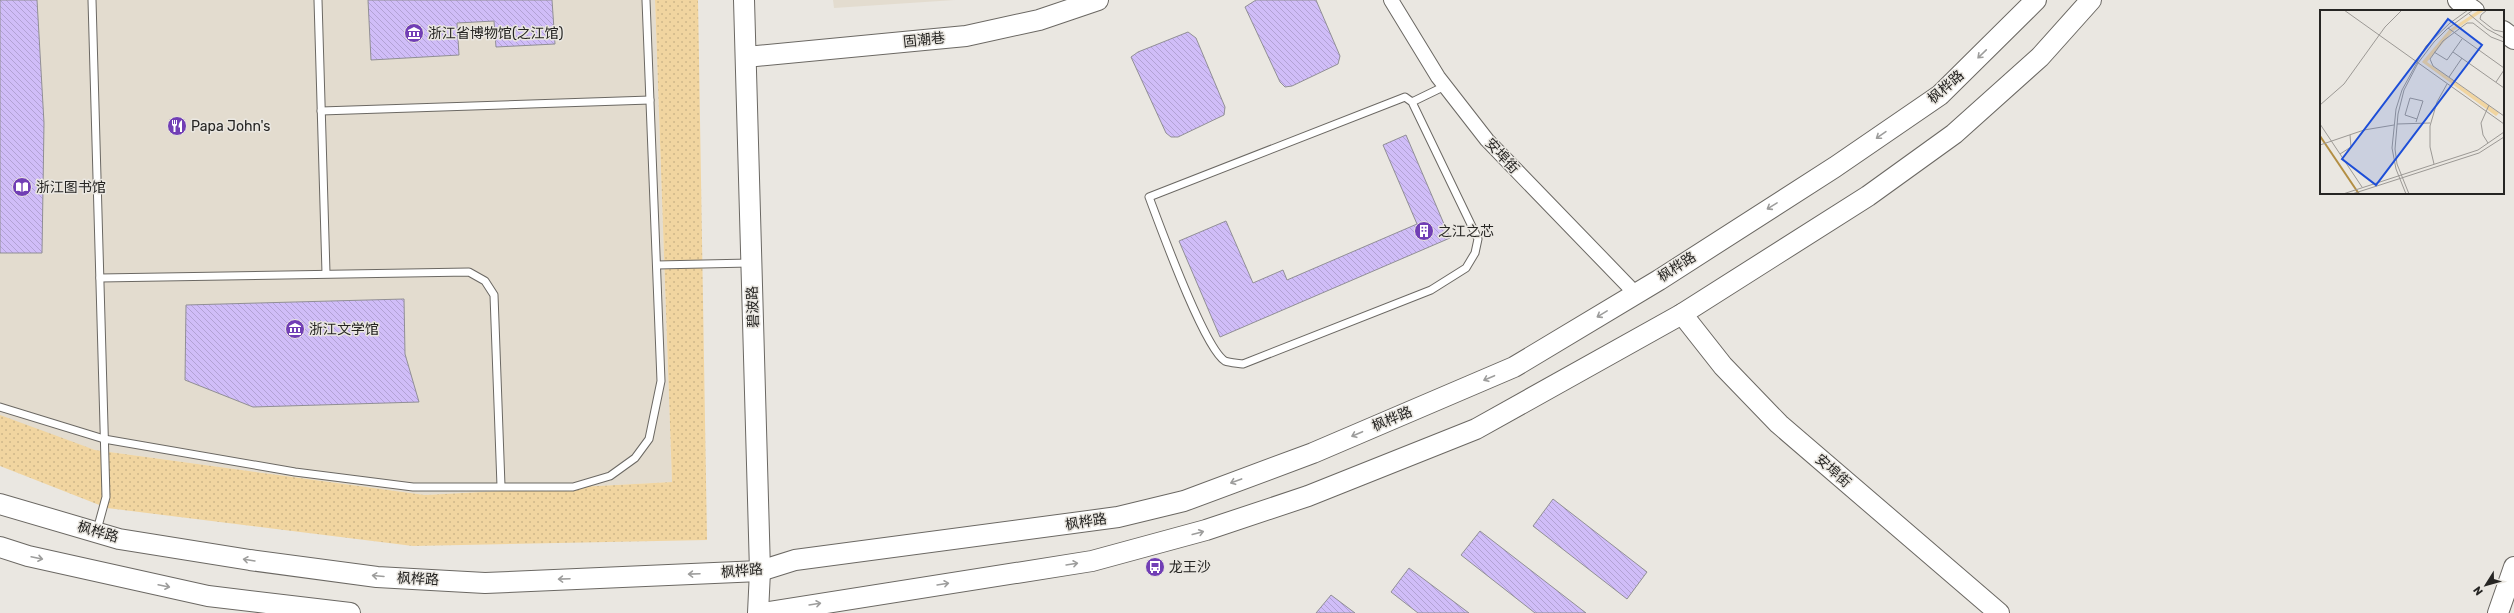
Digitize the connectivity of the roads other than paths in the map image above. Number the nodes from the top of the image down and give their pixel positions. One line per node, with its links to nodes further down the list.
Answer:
1 (92, 0): 21 (lane)
2 (318, 0): 17 (lane)
3 (646, 0): 15 (lane)
4 (744, 0): 13 (main road, 碧波路)
5 (1098, 0): 13 (main road, 固潮巷)
6 (1391, 0): 14 (street, 安埠街)
7 (2036, 0): 22 (main road, 枫桦路, one-way to 22)
8 (2091, 0): 23 (main road)
9 (2458, 0): 10 (main road)
10 (2473, 10)
11 (2504, 32): 12 (main road)
12 (2514, 39)
13 (746, 57): 18 (main road, 碧波路)
14 (1445, 86): 16 (lane); 22 (street, 安埠街)
15 (650, 100): 17 (lane); 19 (lane)
16 (1412, 102): 16 (lane)
17 (321, 111): 20 (lane)
18 (752, 263): 19 (lane); 31 (main road, 碧波路)
19 (656, 265): 26 (lane)
20 (326, 273): 21 (lane); 26 (lane)
21 (100, 278): 25 (lane)
22 (1636, 294): 31 (main road, 枫桦路, one-way to 31)
23 (1682, 314): 34 (main road, one-way to 23); 35 (main road, 安埠街)
24 (0, 407): 25 (lane)
25 (104, 439): 26 (lane); 28 (lane)
26 (501, 486)
27 (0, 504): 28 (main road, 枫桦路)
28 (96, 533): 31 (main road, 枫桦路, one-way to 28)
29 (0, 547): 32 (main road, one-way to 32)
30 (2514, 567): 36 (main road)
31 (760, 571): 33 (main road, 碧波路)
32 (350, 613)
33 (758, 613)
34 (763, 613)
35 (1999, 613)
36 (2498, 613)

